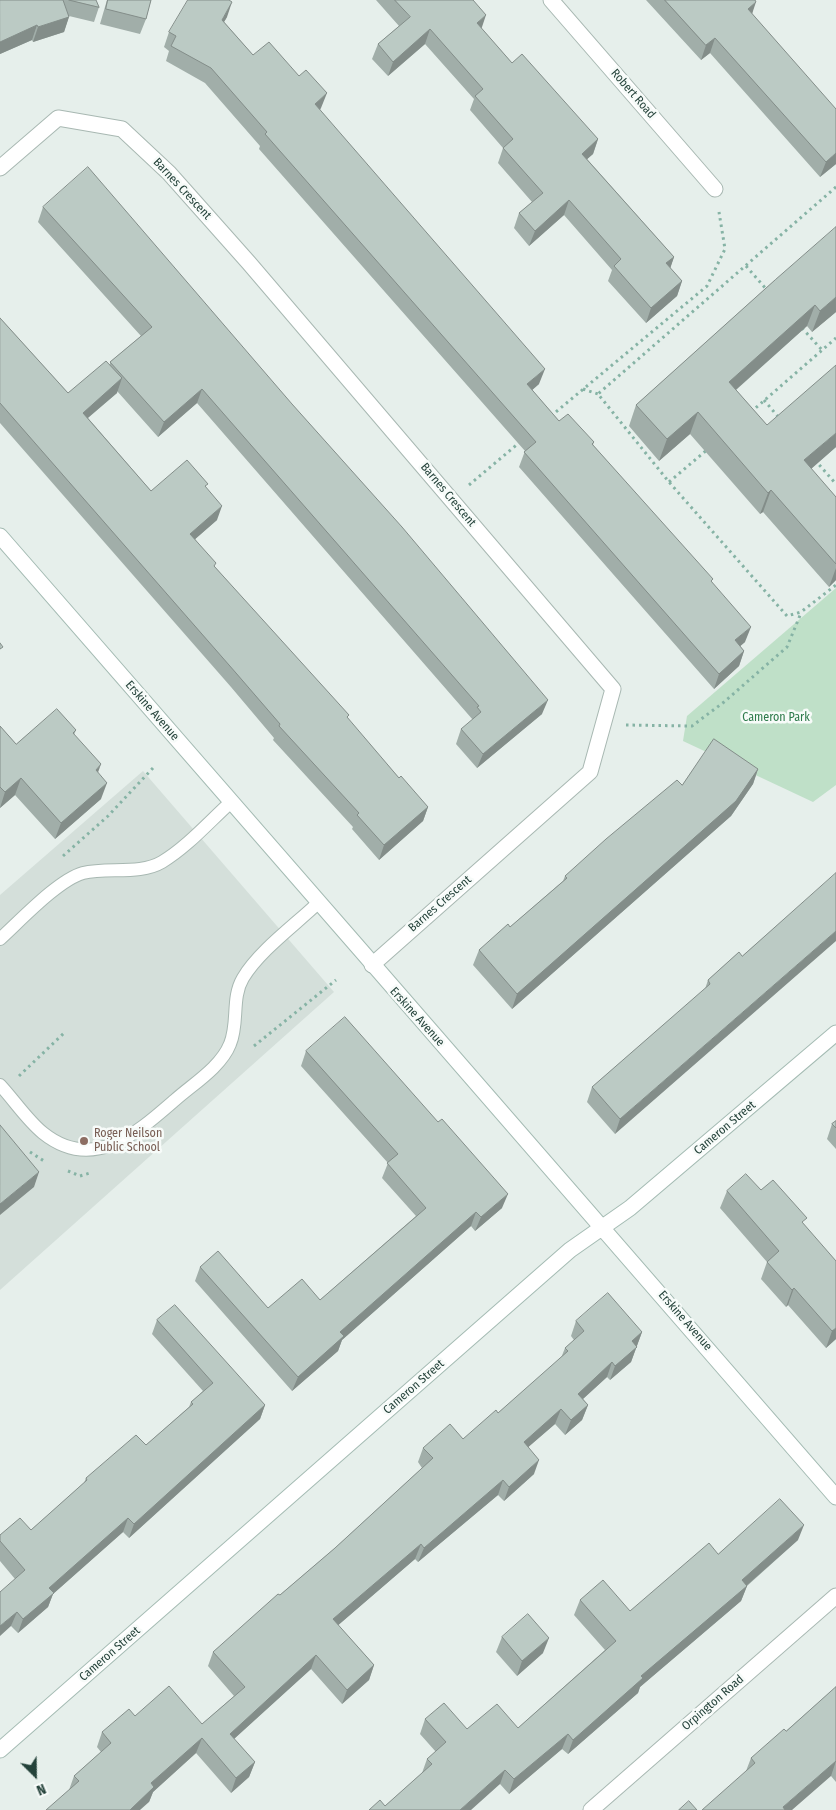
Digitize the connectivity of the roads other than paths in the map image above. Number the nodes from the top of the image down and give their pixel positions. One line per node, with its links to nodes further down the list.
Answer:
1 (551, 0): 3 (street, Robert Road)
2 (0, 168): 8 (street, Barnes Crescent)
3 (715, 189)
4 (0, 536): 5 (street, Erskine Avenue)
5 (231, 802): 6 (street, Erskine Avenue); 7 (lane)
6 (318, 904): 8 (street, Erskine Avenue); 10 (lane)
7 (0, 939)
8 (372, 965): 11 (street, Erskine Avenue)
9 (836, 1033): 11 (street, Cameron Street)
10 (2, 1087)
11 (604, 1227): 12 (street, Erskine Avenue); 14 (street, Cameron Street)
12 (836, 1497)
13 (836, 1596): 15 (street, Orpington Road)
14 (0, 1750)
15 (591, 1810)

